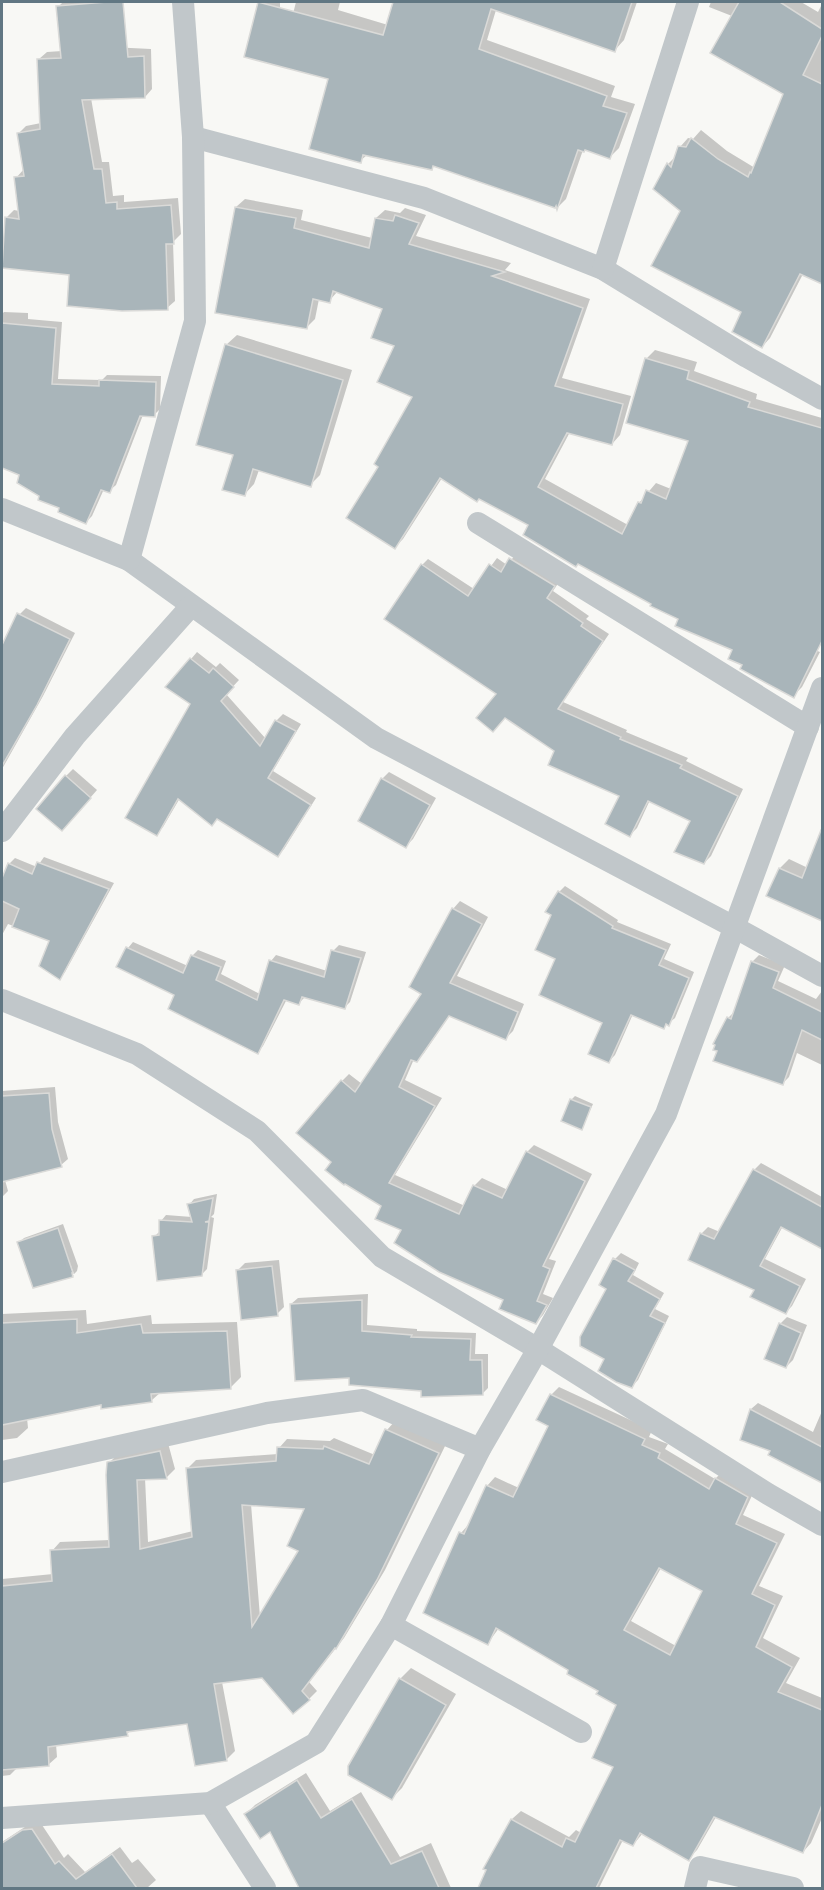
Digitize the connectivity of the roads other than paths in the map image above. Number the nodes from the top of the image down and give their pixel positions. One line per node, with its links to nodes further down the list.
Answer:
1 (183, 2): 3 (street)
2 (688, 2): 4 (street)
3 (193, 137): 4 (street); 8 (street)
4 (603, 269): 5 (street)
5 (822, 399)
6 (2, 509): 8 (street)
7 (478, 523): 11 (street)
8 (129, 561): 9 (street)
9 (191, 606): 12 (street); 13 (street)
10 (822, 688): 11 (street)
11 (808, 727): 13 (street)
12 (2, 831)
13 (735, 927): 14 (street); 16 (street)
14 (822, 976)
15 (2, 1000): 16 (street)
16 (538, 1349): 17 (street); 19 (street)
17 (480, 1449): 18 (street); 20 (street)
18 (2, 1472)
19 (822, 1525)
20 (391, 1625): 21 (street); 22 (street)
21 (582, 1732)
22 (210, 1803): 23 (street); 24 (street)
23 (2, 1818)
24 (265, 1888)
25 (695, 1888): 26 (street)
26 (793, 1888)

